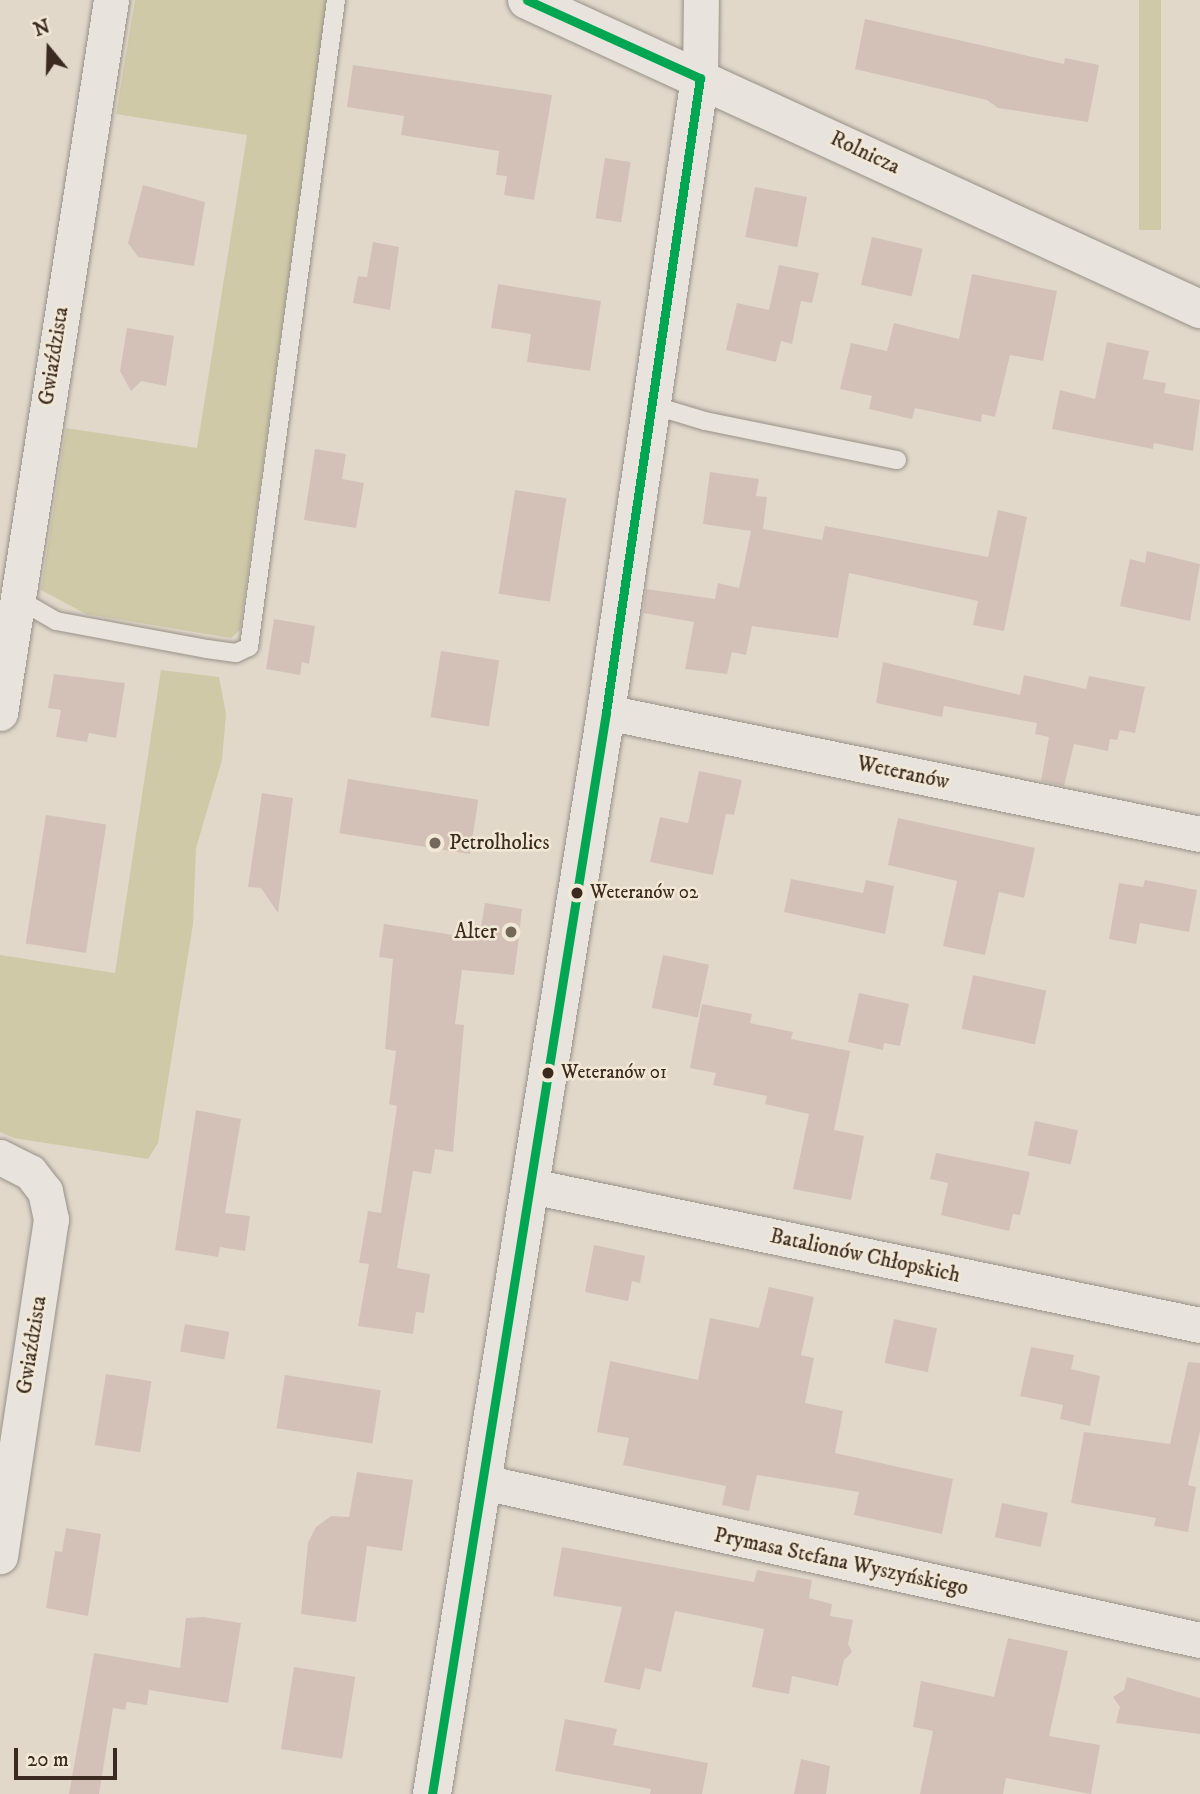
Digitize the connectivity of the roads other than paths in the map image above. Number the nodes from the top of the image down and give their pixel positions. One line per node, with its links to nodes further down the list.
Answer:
1 (111, 0): 9 (street, Gwiaździsta)
2 (336, 0): 9 (lane)
3 (527, 0): 5 (street, Rolnicza)
4 (701, 0): 5 (street)
5 (700, 78): 6 (street, Rolnicza); 7 (street)
6 (1200, 309)
7 (652, 405): 8 (lane); 10 (street)
8 (897, 460)
9 (18, 599): 11 (street, Gwiaździsta)
10 (606, 712): 12 (street, Weteranów); 14 (street)
11 (0, 713)
12 (1200, 834)
13 (0, 1157): 17 (street, Gwiaździsta)
14 (531, 1186): 15 (street, Batalionów Chłopskich); 16 (street)
15 (1200, 1325)
16 (483, 1482): 18 (street, Prymasa Stefana Wyszyńskiego); 19 (street)
17 (0, 1556)
18 (1200, 1640)
19 (432, 1794)

